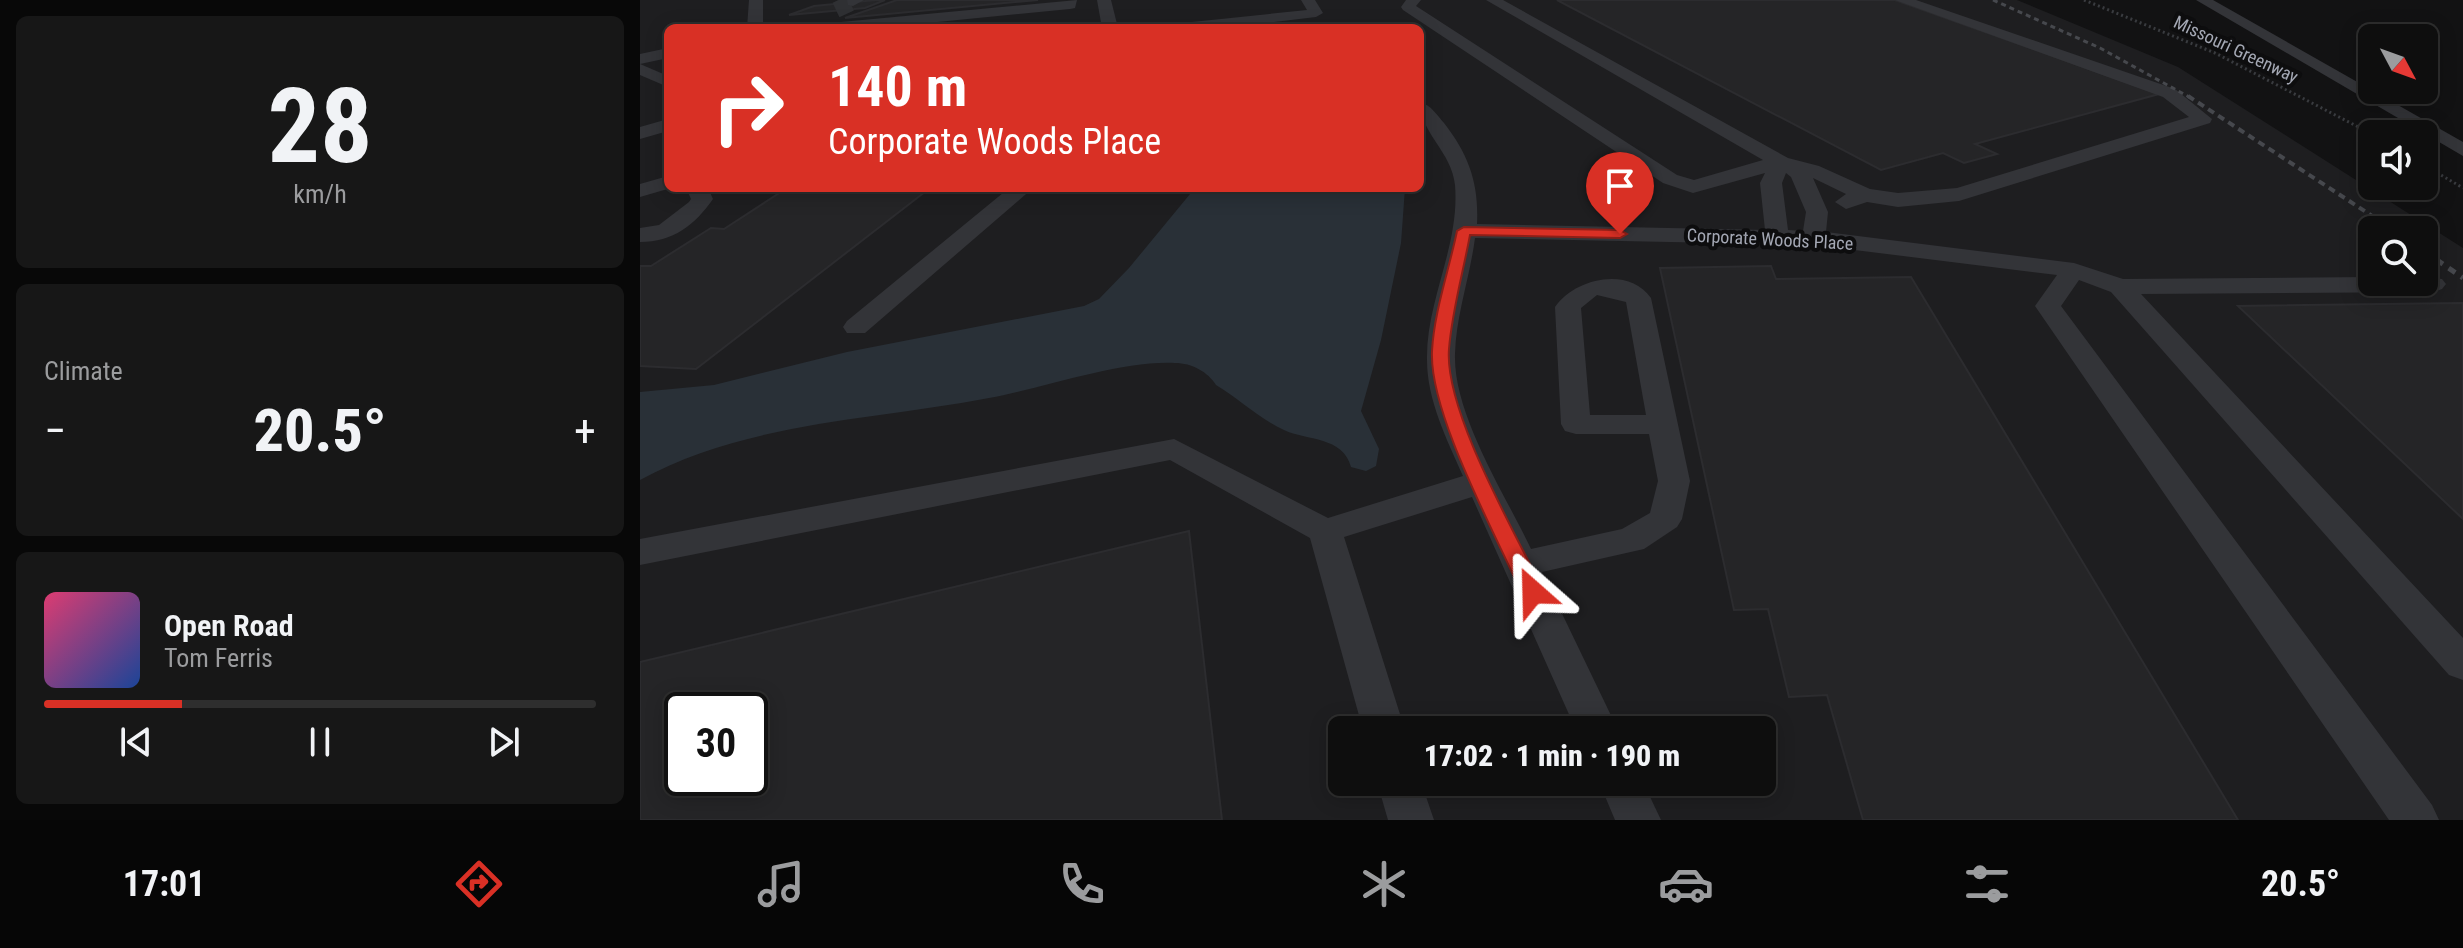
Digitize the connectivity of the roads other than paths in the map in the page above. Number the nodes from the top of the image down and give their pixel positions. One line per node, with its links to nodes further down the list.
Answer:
1 (756, 0): 10 (street)
2 (1070, 0): 12 (street)
3 (1104, 0): 13 (street)
4 (1308, 0): 14 (street)
5 (1414, 0): 23 (street)
6 (1493, 0): 23 (street)
7 (1902, 0): 28 (street)
8 (2203, 0): 22 (street)
9 (836, 10): 11 (street)
10 (755, 24)
11 (823, 24)
12 (834, 24)
13 (1109, 24)
14 (1218, 24)
15 (664, 55): 17 (street)
16 (664, 64): 17 (street)
17 (640, 66): 18 (street)
18 (664, 80)
19 (1424, 113): 30 (street)
20 (664, 126): 21 (street)
21 (640, 133)
22 (2463, 150)
23 (1780, 162): 28 (street); 29 (street); 32 (street)
24 (664, 183): 25 (street)
25 (640, 191)
26 (699, 192): 31 (street)
27 (1017, 192): 37 (street)
28 (1865, 195): 29 (street)
29 (1817, 212): 33 (street)
30 (1464, 231): 32 (street, Corporate Woods Place); 39 (street)
31 (640, 235)
32 (1777, 237): 33 (street, Corporate Woods Place)
33 (1814, 238): 34 (street, Corporate Woods Place)
34 (2074, 270): 36 (street, Corporate Woods Place); 50 (street)
35 (2358, 285): 36 (street)
36 (2120, 287): 43 (street)
37 (856, 327)
38 (1663, 425): 38 (street); 42 (street)
39 (1482, 482): 40 (street); 42 (street)
40 (1325, 531): 41 (street); 44 (street)
41 (640, 552)
42 (1520, 564): 45 (street)
43 (2463, 664)
44 (1380, 716)
45 (1591, 716)
46 (1403, 796): 48 (street)
47 (1627, 796): 49 (street)
48 (1411, 820)
49 (1638, 820)
50 (2416, 820)

